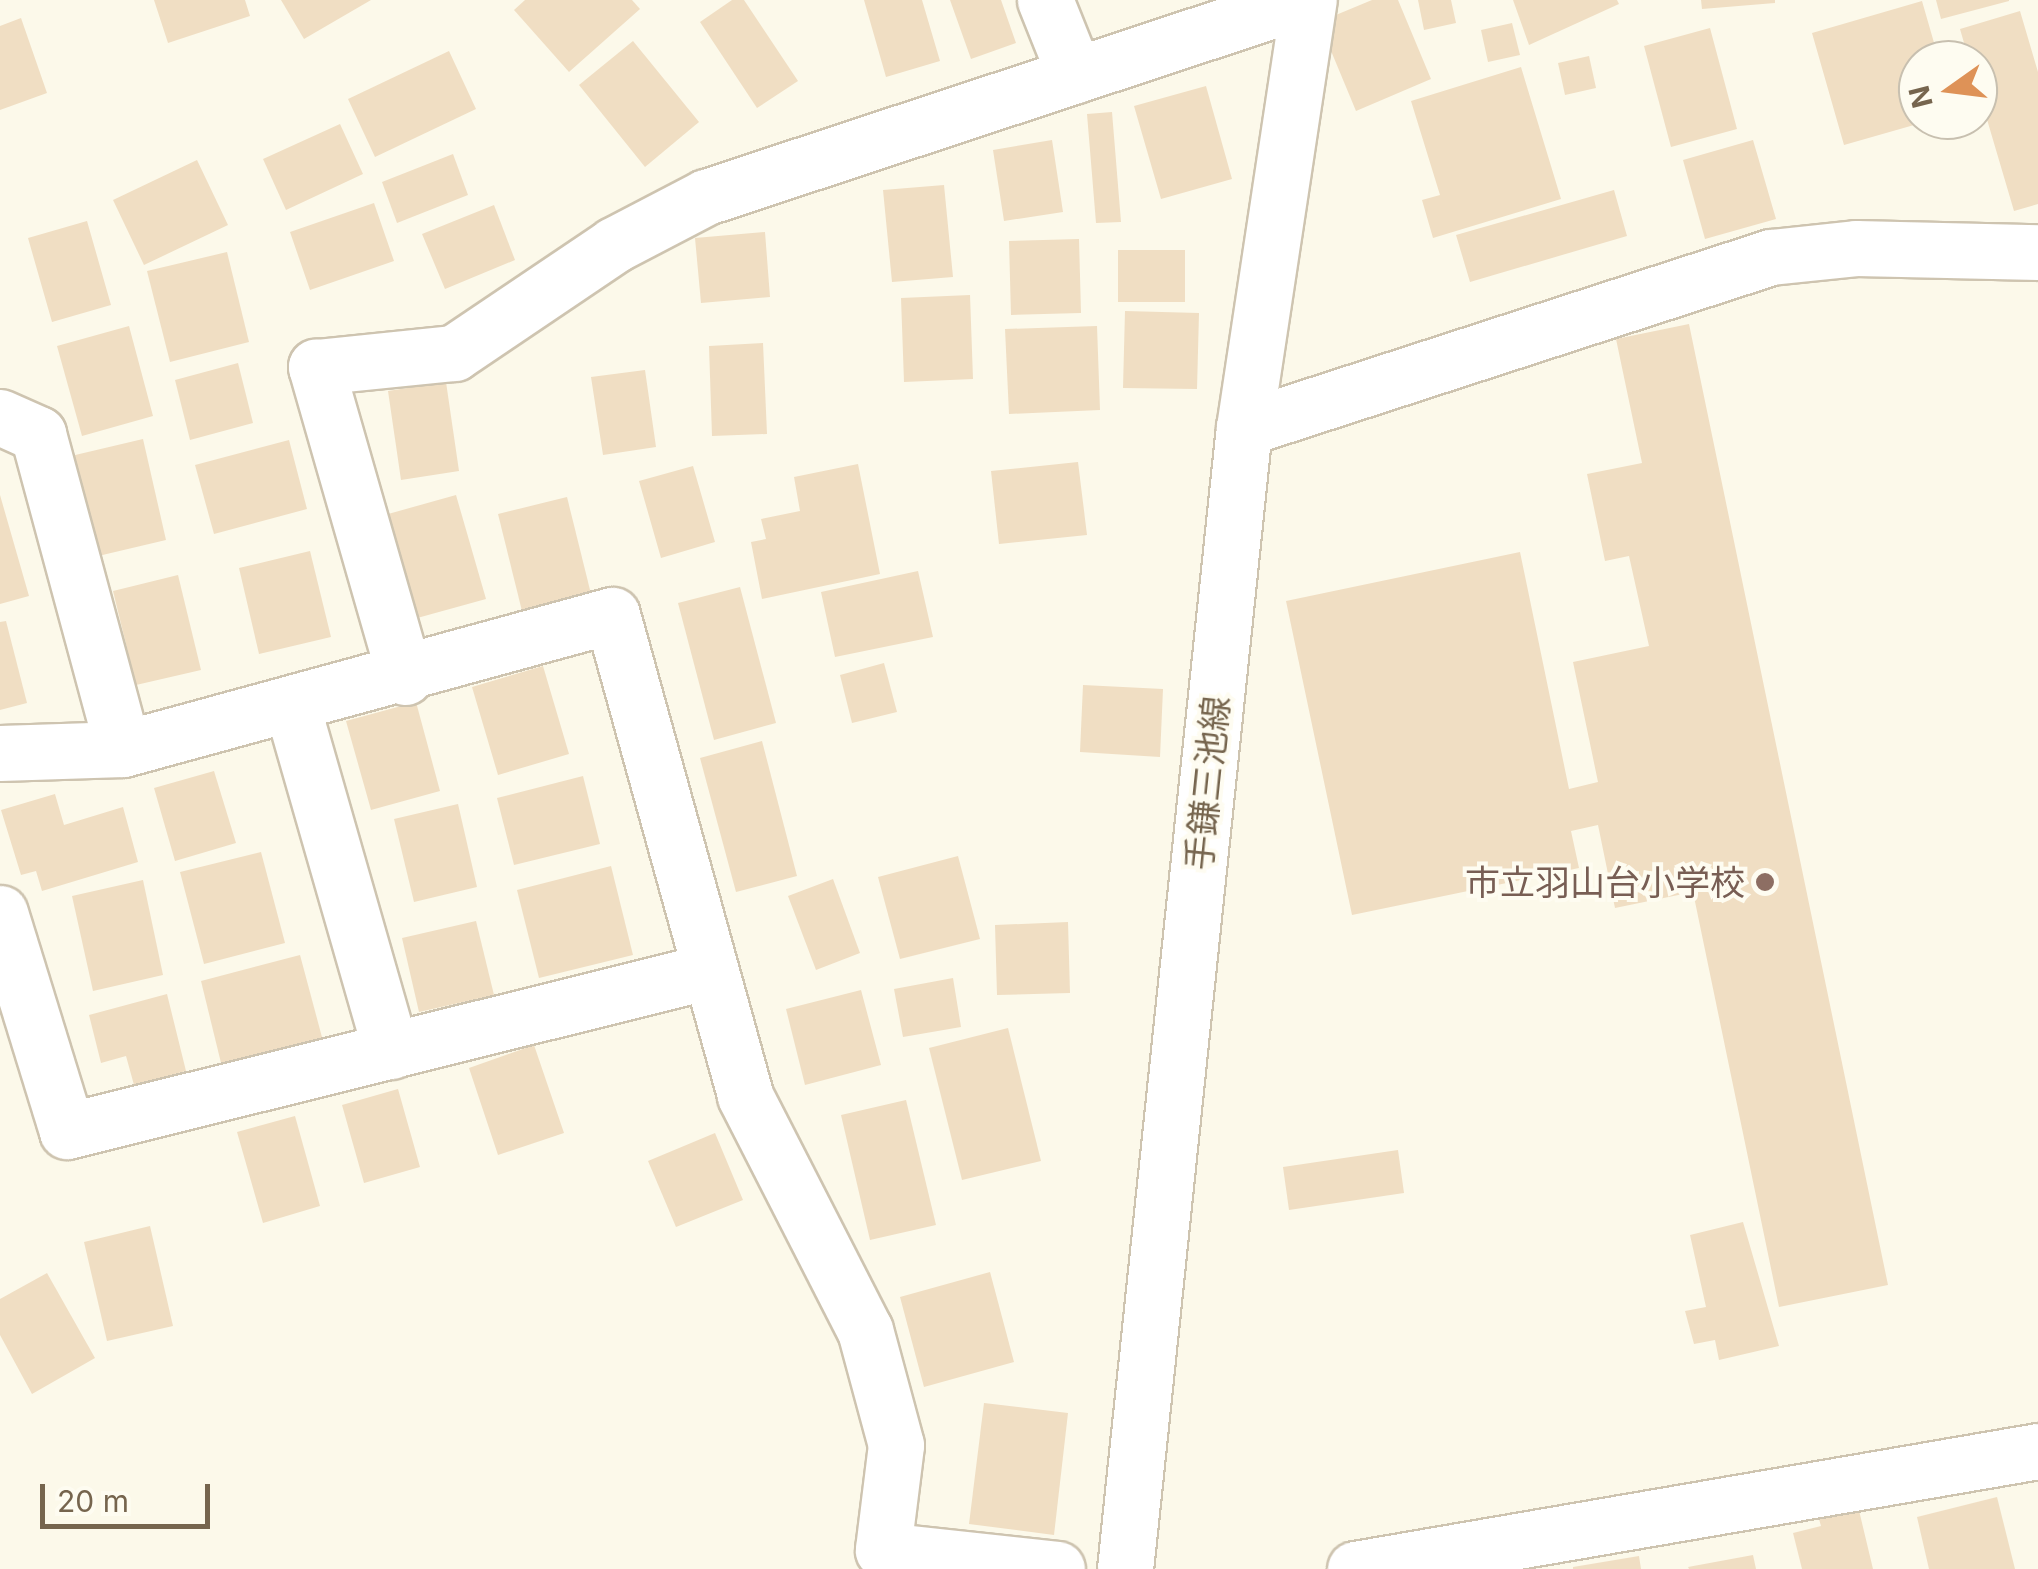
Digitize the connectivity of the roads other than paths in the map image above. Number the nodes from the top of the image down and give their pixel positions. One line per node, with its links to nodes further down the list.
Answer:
1 (1045, 0): 3 (street)
2 (1306, 0): 3 (street); 6 (street, 手鎌三池線)
3 (1075, 75): 7 (street)
4 (2038, 252): 6 (street)
5 (0, 417): 9 (street)
6 (1244, 428): 16 (street, 手鎌三池線)
7 (405, 678): 8 (street); 12 (street)
8 (292, 706): 9 (street); 13 (street)
9 (123, 749): 10 (street)
10 (0, 752)
11 (0, 913): 13 (street)
12 (706, 972): 13 (street); 15 (street)
13 (391, 1050)
14 (2038, 1451): 17 (street)
15 (1057, 1569)
16 (1125, 1569)
17 (1355, 1569)

